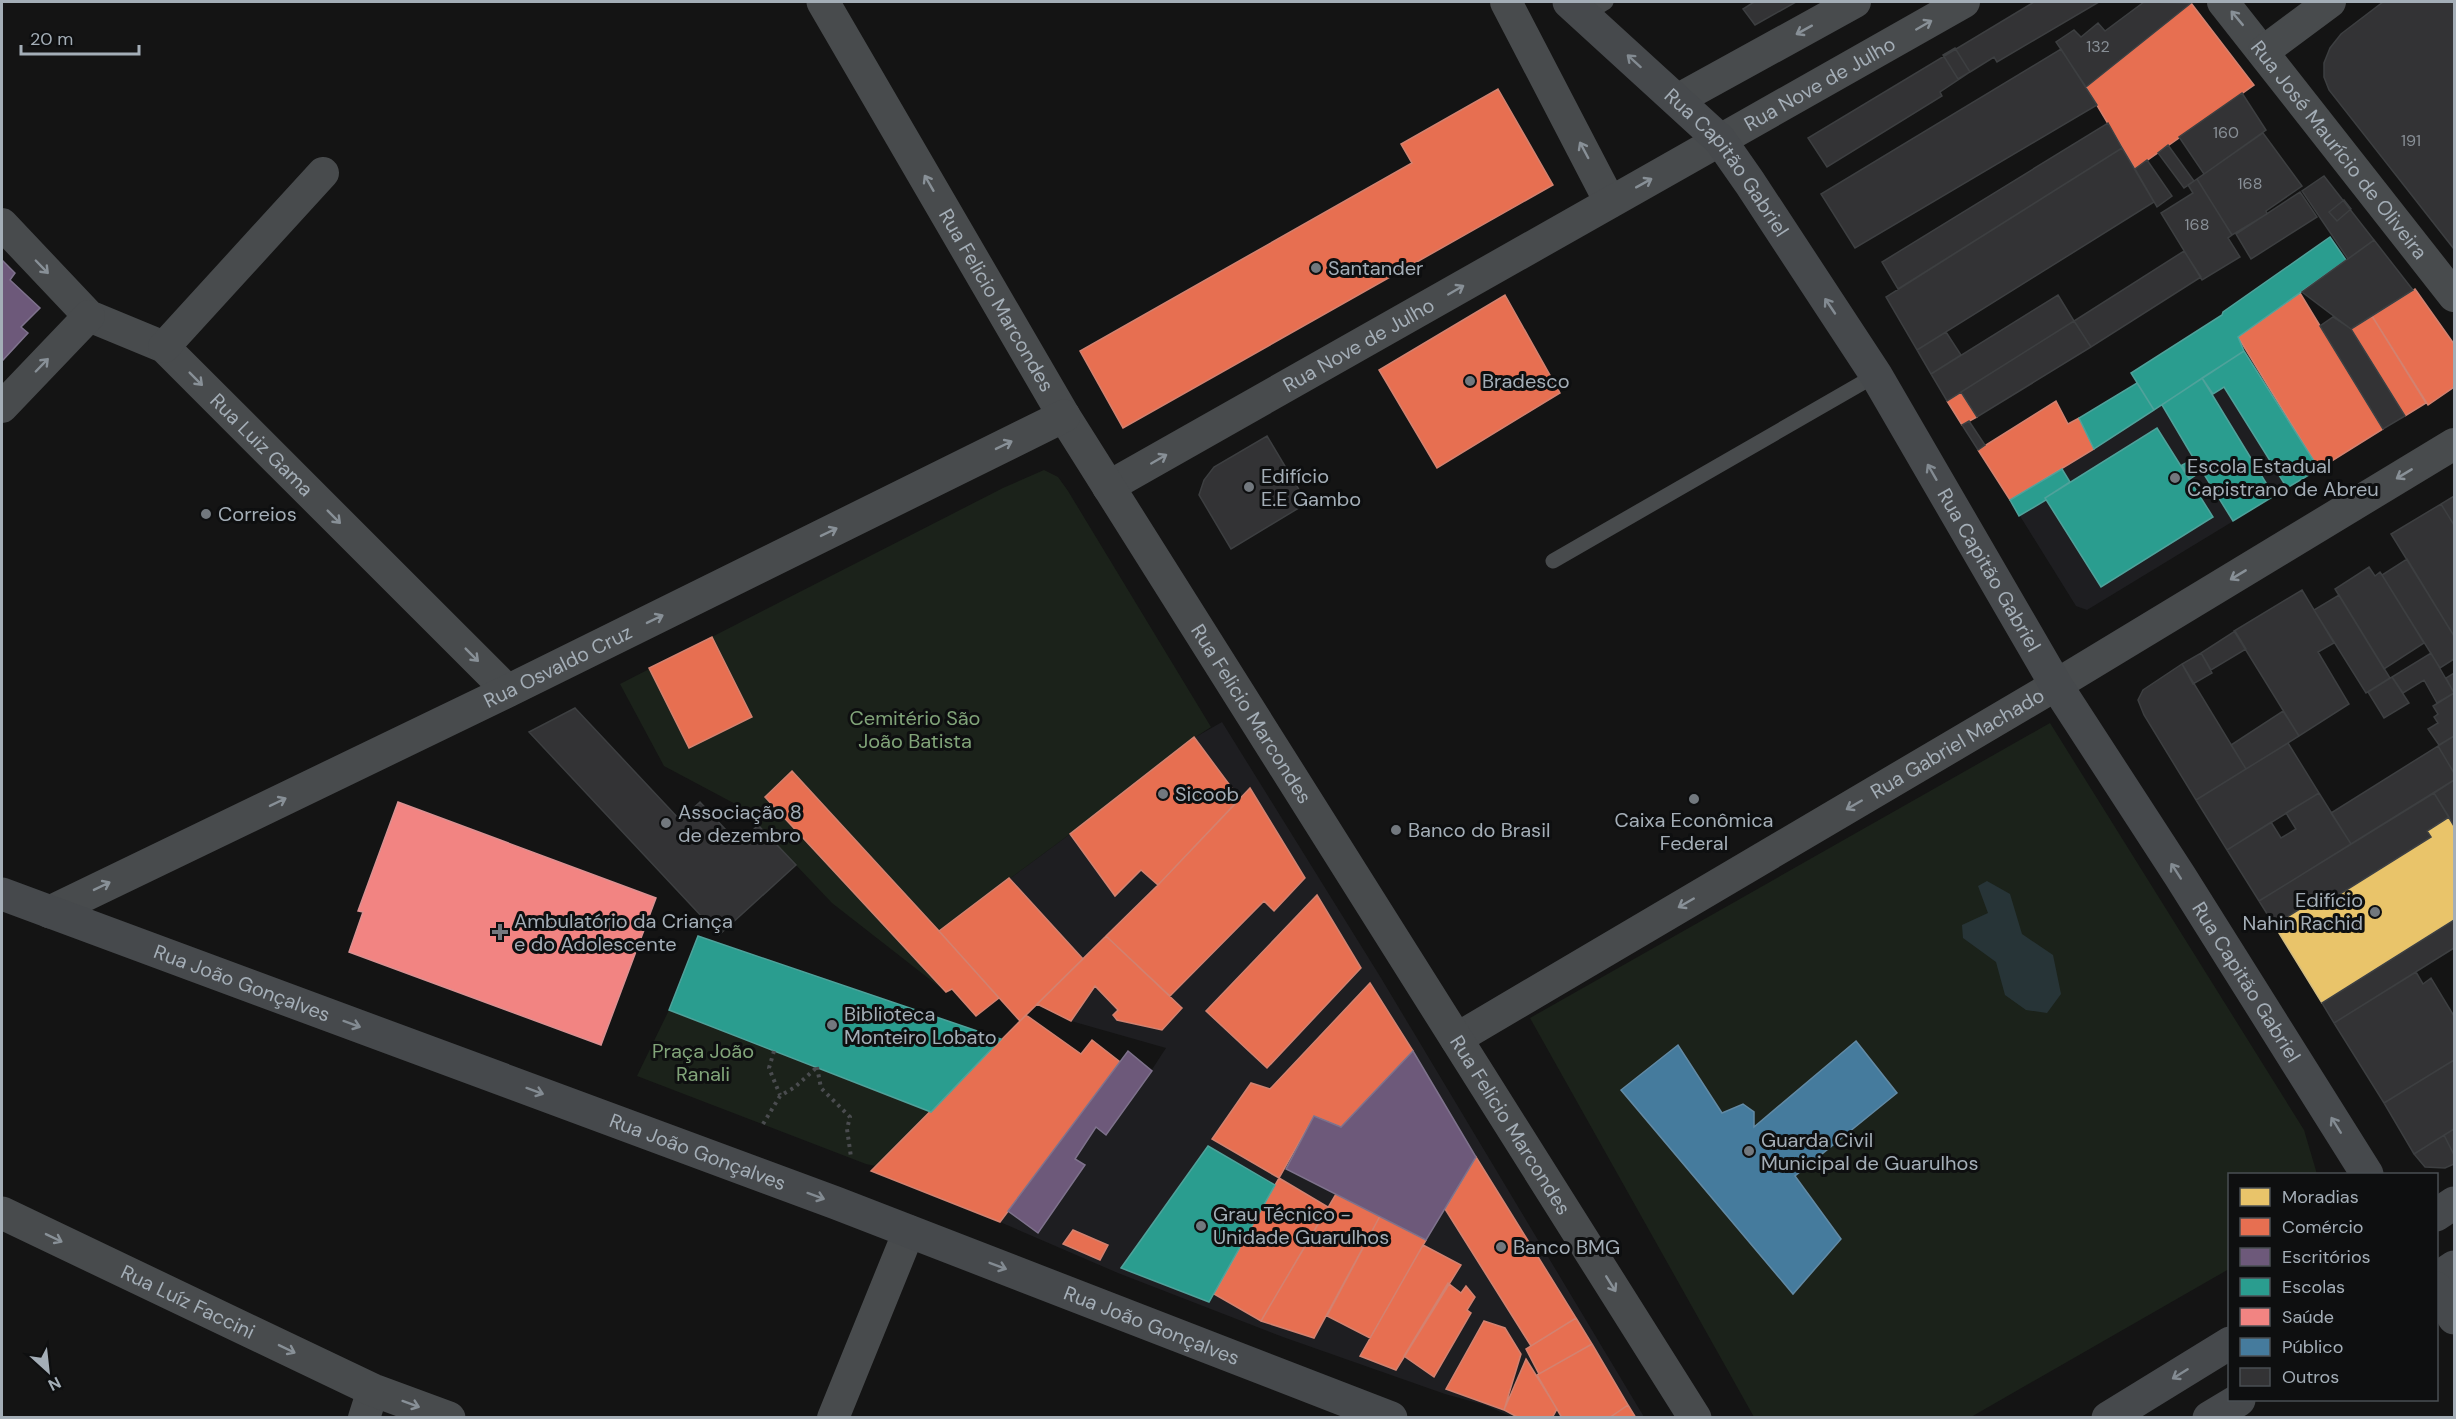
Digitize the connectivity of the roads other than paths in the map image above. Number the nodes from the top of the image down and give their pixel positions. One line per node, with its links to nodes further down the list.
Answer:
1 (823, 2): 19 (street, Rua Felicio Marcondes, one-way to 1)
2 (1506, 2): 12 (street, one-way to 2)
3 (1855, 2): 9 (street, one-way to 9)
4 (1964, 2): 10 (street, Rua Nove de Julho, one-way to 4)
5 (2223, 2): 8 (street, Rua José Maurício de Oliveira, one-way to 5)
6 (2330, 2): 8 (street)
7 (1587, 6): 9 (main road, Rua Capitão Gabriel, one-way to 7)
8 (2264, 51): 14 (street, Rua José Maurício de Oliveira)
9 (1677, 100): 10 (main road, Rua Capitão Gabriel)
10 (1720, 140): 12 (street, Rua Nove de Julho, one-way to 10); 17 (main road, Rua Capitão Gabriel, one-way to 10)
11 (323, 173): 16 (street)
12 (1610, 202): 21 (street, Rua Nove de Julho, one-way to 12)
13 (2, 224): 15 (street, Rua Luiz Gama, one-way to 15)
14 (2454, 296)
15 (89, 316): 16 (street, Rua Luiz Gama); 18 (street, one-way to 15)
16 (164, 347): 24 (street, Rua Luiz Gama, one-way to 24)
17 (1876, 375): 22 (lane); 23 (main road, Rua Capitão Gabriel, one-way to 17)
18 (2, 407)
19 (1064, 416): 21 (street, Rua Felicio Marcondes); 24 (street, Rua Osvaldo Cruz, one-way to 19)
20 (2454, 444): 23 (street, Rua Gabriel Machado, one-way to 23)
21 (1108, 487): 27 (street, Rua Felicio Marcondes)
22 (1552, 561)
23 (2056, 685): 27 (street, Rua Gabriel Machado, one-way to 27); 28 (main road, Rua Capitão Gabriel, one-way to 23)
24 (508, 691): 26 (street, Rua Osvaldo Cruz, one-way to 24)
25 (2, 894): 26 (main road, Rua João Gonçalves)
26 (50, 912): 32 (main road, Rua João Gonçalves, one-way to 32)
27 (1456, 1039): 43 (street, Rua Felicio Marcondes, one-way to 43)
28 (2366, 1173)
29 (2454, 1203): 30 (main road)
30 (2438, 1214)
31 (4, 1221): 39 (street, Rua Luíz Faccini, one-way to 39)
32 (909, 1231): 41 (street); 42 (main road, Rua João Gonçalves, one-way to 42)
33 (2454, 1267): 34 (main road)
34 (2438, 1278)
35 (2438, 1291): 36 (main road)
36 (2454, 1318)
37 (2228, 1344): 44 (main road, one-way to 44)
38 (2237, 1401): 45 (main road)
39 (369, 1404): 40 (street, Rua Luíz Faccini, one-way to 40)
40 (449, 1418)
41 (833, 1418)
42 (1391, 1418)
43 (1695, 1418)
44 (2108, 1418)
45 (2209, 1418)

